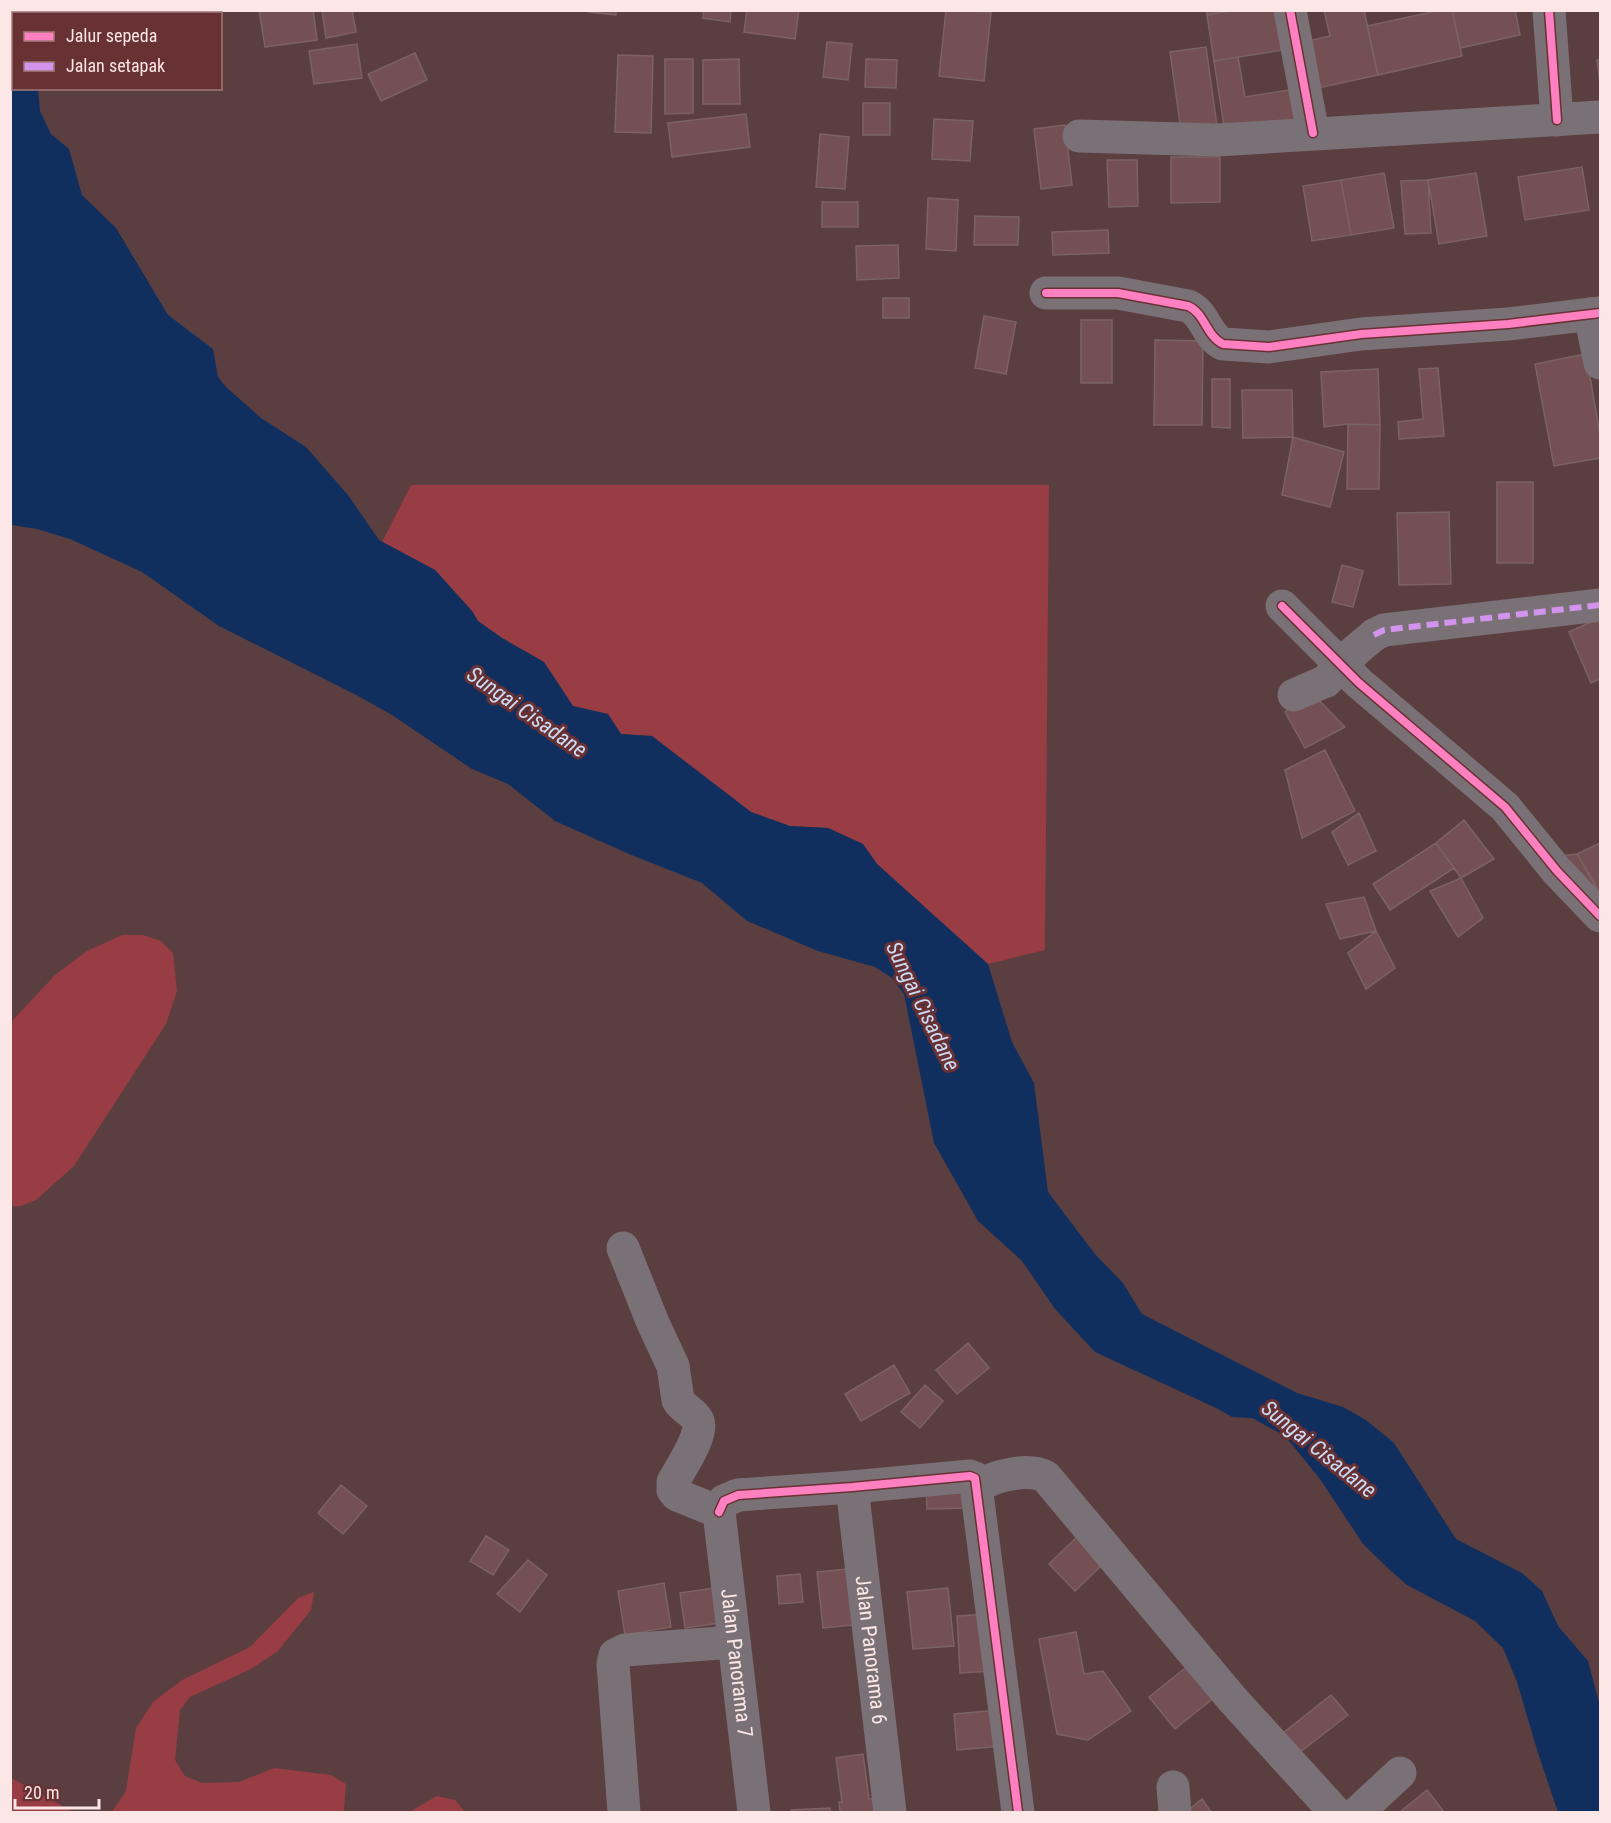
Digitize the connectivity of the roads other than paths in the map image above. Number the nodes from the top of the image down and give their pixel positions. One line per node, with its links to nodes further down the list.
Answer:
1 (1290, 10): 5 (street)
2 (1549, 10): 4 (street)
3 (1600, 117): 4 (street)
4 (1557, 120): 5 (street)
5 (1313, 133): 6 (street)
6 (1079, 136)
7 (1046, 293): 8 (street)
8 (1595, 313): 9 (street)
9 (1600, 363)
10 (1600, 605): 12 (street, bridge)
11 (1282, 606): 13 (street)
12 (1294, 695)
13 (1600, 916)
14 (623, 1248): 17 (street)
15 (852, 1487): 16 (street); 17 (street); 22 (street, Jalan Panorama 6)
16 (977, 1487): 23 (street); 24 (street)
17 (719, 1512): 18 (street, Jalan Panorama 7)
18 (734, 1642): 20 (street); 21 (street, Jalan Panorama 7)
19 (1400, 1773): 25 (street)
20 (624, 1812)
21 (754, 1812)
22 (890, 1812)
23 (1018, 1812)
24 (1335, 1812)
25 (1358, 1812)

